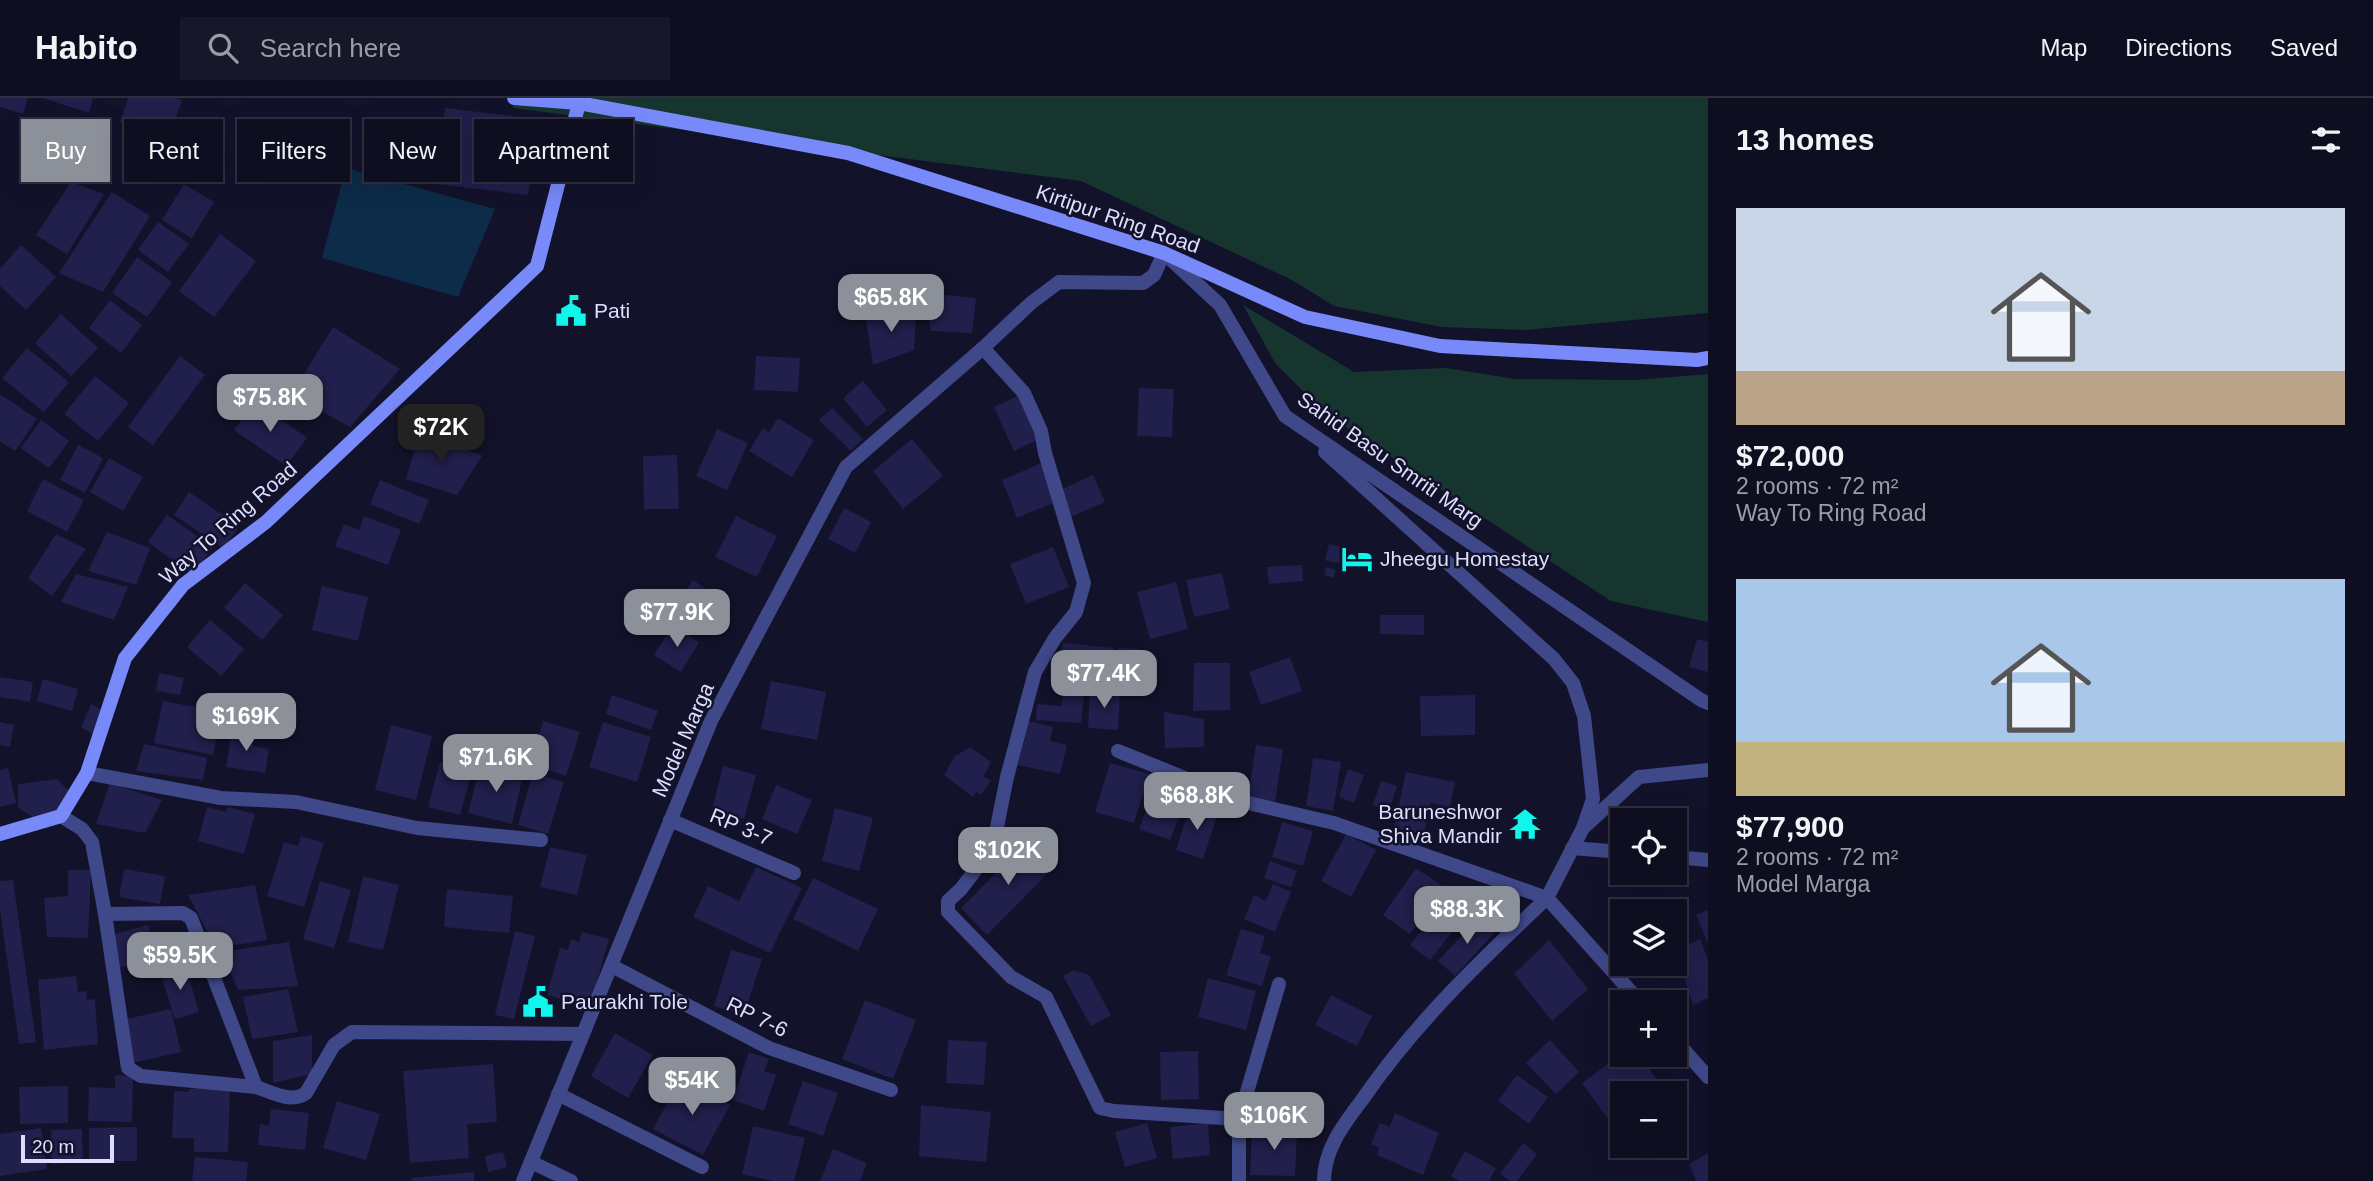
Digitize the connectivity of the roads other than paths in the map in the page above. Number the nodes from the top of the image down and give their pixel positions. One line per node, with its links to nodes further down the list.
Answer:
1 (514, 98): 2 (street, Kirtipur Ring Road)
2 (579, 103): 3 (street, Kirtipur Ring Road); 10 (street, Way To Ring Road)
3 (1164, 253): 4 (street, Model Marga); 5 (street, Kirtipur Ring Road); 6 (street, Sahid Basu Smriti Marg)
4 (983, 348): 12 (street, Model Marga); 32 (street)
5 (1708, 358)
6 (1284, 416): 7 (street, Sahid Basu Smriti Marg); 13 (street)
7 (1708, 703)
8 (1118, 751): 21 (street)
9 (1708, 770): 13 (street)
10 (87, 773): 11 (street, Way To Ring Road); 15 (street)
11 (61, 816): 14 (street); 22 (street)
12 (670, 820): 20 (street, RP 3-7); 23 (street, Model Marga)
13 (1583, 828): 16 (street)
14 (0, 834)
15 (541, 840)
16 (1572, 848): 17 (street); 21 (street)
17 (1610, 851)
18 (1687, 858): 19 (street)
19 (1708, 860)
20 (794, 873)
21 (1547, 898): 25 (street); 38 (street)
22 (105, 914): 29 (street); 29 (street)
23 (612, 966): 26 (street, Model Marga); 30 (street, RP 7-6)
24 (1279, 984): 32 (street)
25 (1629, 990)
26 (583, 1034): 29 (street); 31 (street, Model Marga)
27 (1687, 1054): 28 (street)
28 (1708, 1077)
29 (256, 1087)
30 (891, 1090)
31 (558, 1094): 33 (street, Model Marga); 34 (street)
32 (1239, 1119): 37 (street)
33 (531, 1162): 35 (street, Model Marga); 36 (street)
34 (702, 1167)
35 (523, 1181)
36 (571, 1181)
37 (1239, 1181)
38 (1324, 1181)

